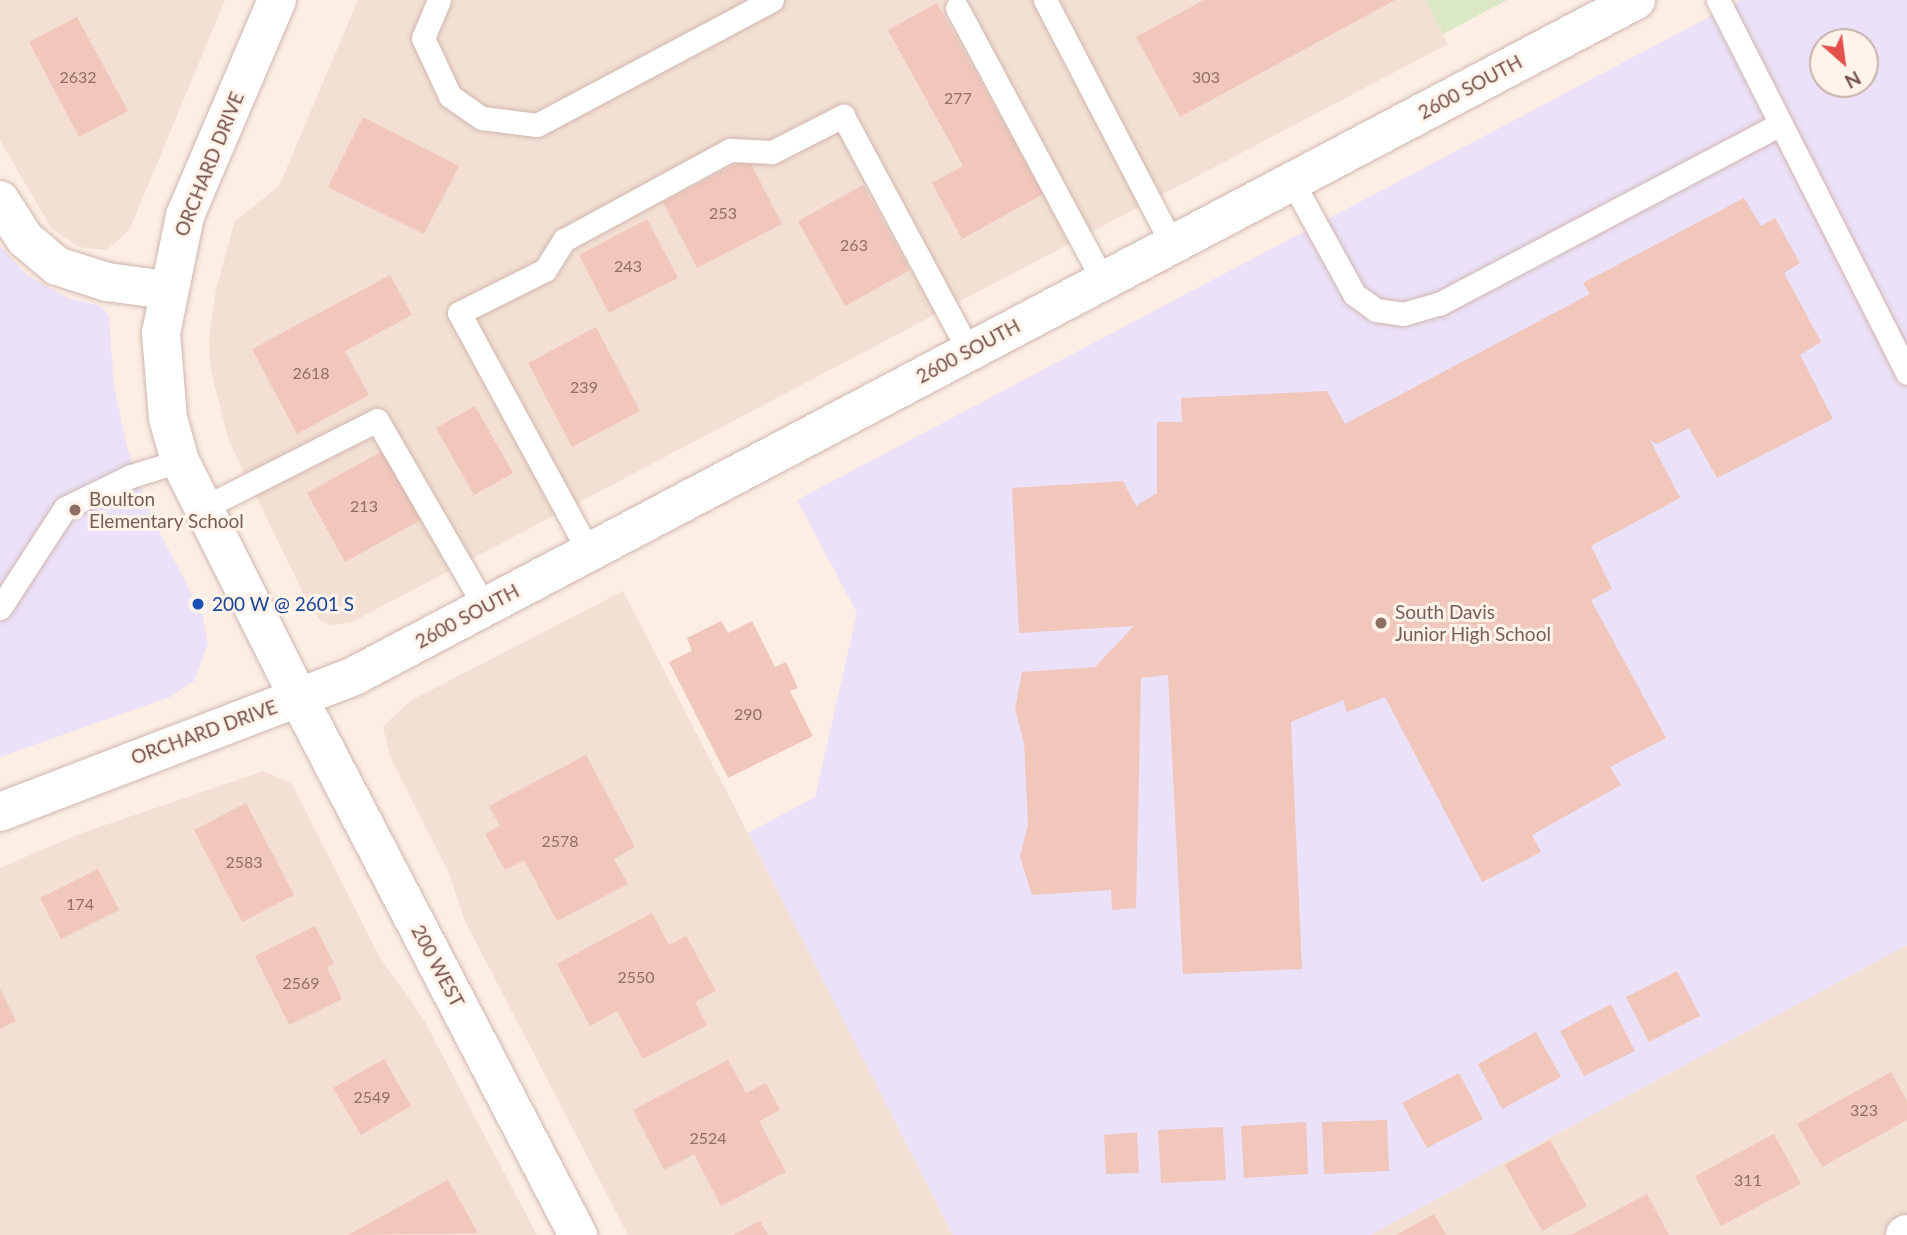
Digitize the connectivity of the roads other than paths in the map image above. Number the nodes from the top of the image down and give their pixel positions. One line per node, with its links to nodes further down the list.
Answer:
1 (277, 0): 13 (main road, ORCHARD DRIVE)
2 (439, 0): 3 (lane)
3 (772, 0)
4 (1636, 0): 9 (main road, 2600 SOUTH)
5 (1718, 0): 8 (lane)
6 (1053, 3): 11 (lane)
7 (957, 8): 12 (lane)
8 (1781, 124): 9 (lane); 15 (lane)
9 (1292, 181): 11 (main road, 2600 SOUTH)
10 (0, 200): 13 (main road)
11 (1172, 244): 12 (main road, 2600 SOUTH)
12 (1103, 280): 14 (main road, 2600 SOUTH)
13 (166, 290): 16 (main road, ORCHARD DRIVE)
14 (969, 351): 18 (main road, 2600 SOUTH); 18 (lane)
15 (1907, 373)
16 (180, 461): 17 (main road, ORCHARD DRIVE); 20 (lane)
17 (201, 509): 19 (lane); 21 (main road, ORCHARD DRIVE)
18 (589, 552): 19 (main road, 2600 SOUTH)
19 (485, 607): 21 (main road, 2600 SOUTH)
20 (0, 608)
21 (298, 697): 22 (main road, ORCHARD DRIVE); 23 (main road, 200 WEST)
22 (0, 811)
23 (579, 1235)

